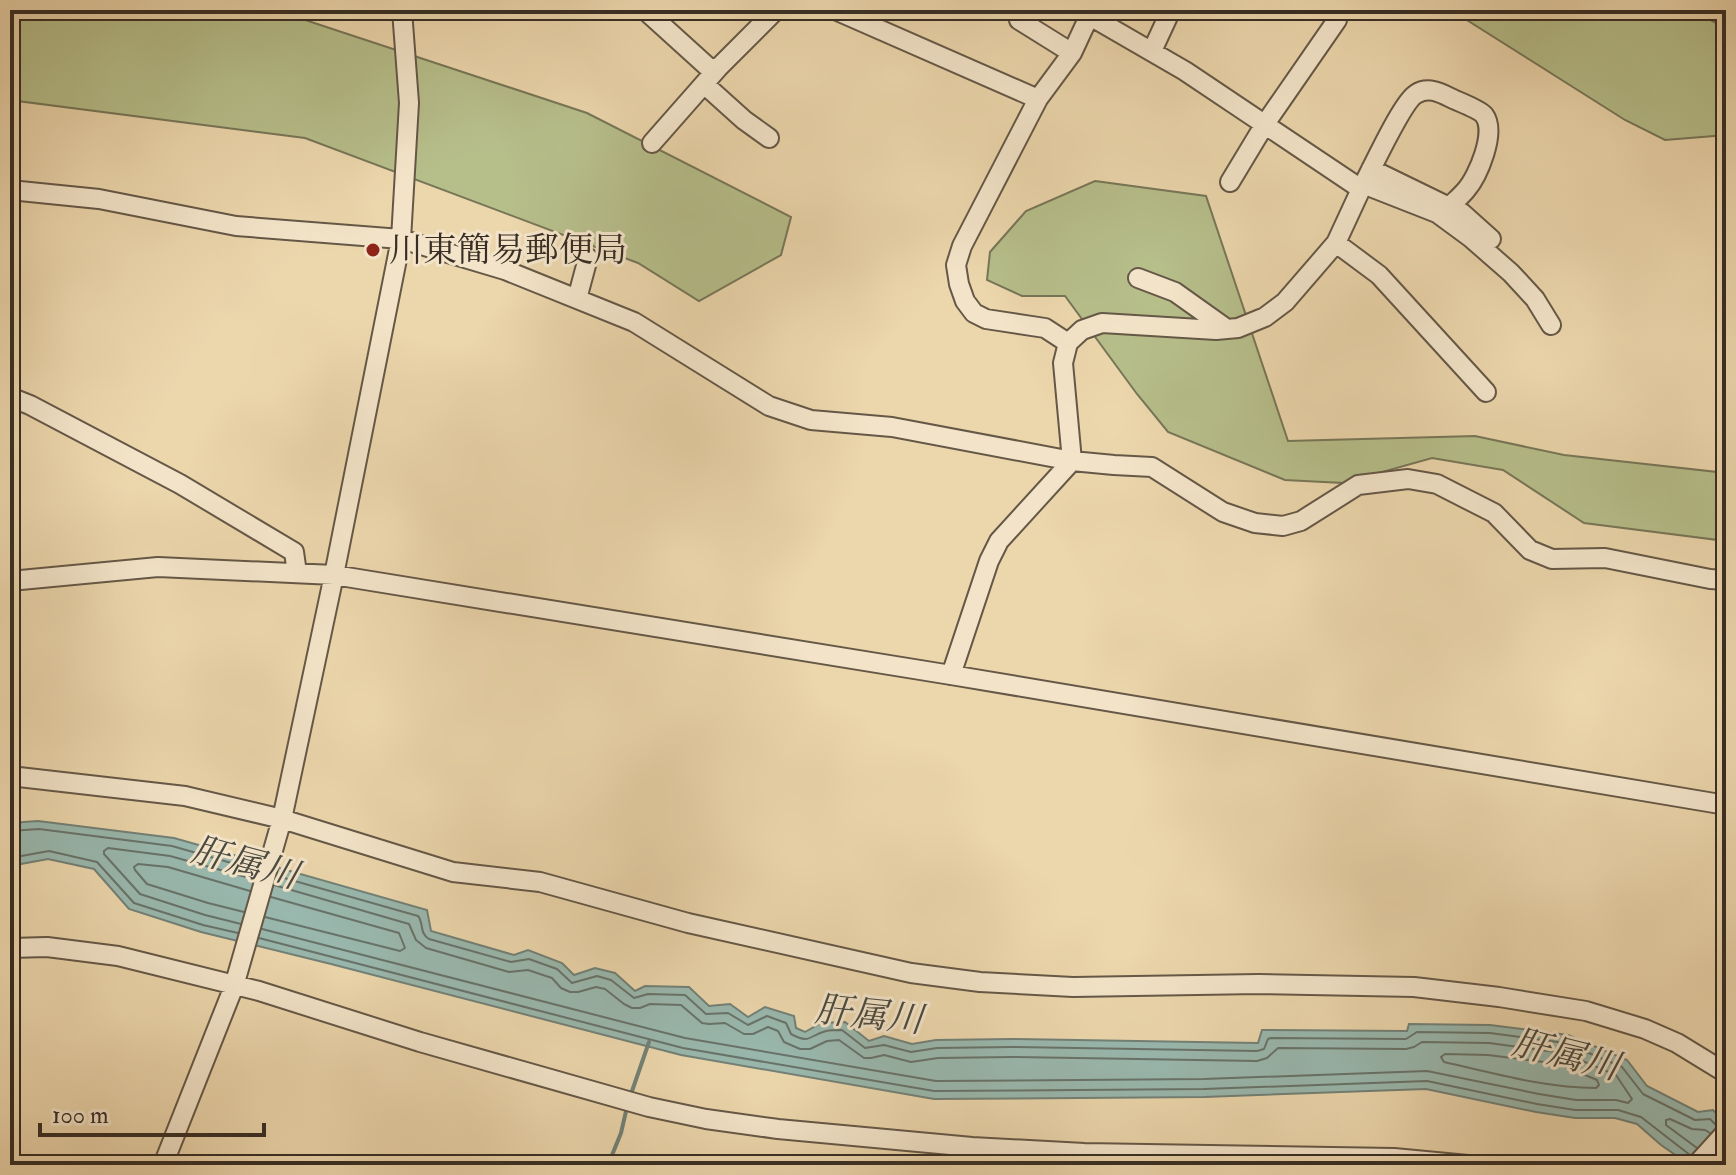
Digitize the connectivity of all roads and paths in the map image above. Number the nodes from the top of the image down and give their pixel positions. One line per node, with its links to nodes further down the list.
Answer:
1 (402, 10): 21 (street)
2 (645, 10): 11 (street)
3 (776, 10): 11 (street)
4 (835, 10): 13 (street)
5 (1171, 10): 9 (street)
6 (1091, 13): 9 (street); 10 (street)
7 (1019, 20): 10 (street)
8 (1337, 20): 14 (street)
9 (1152, 51): 14 (street)
10 (1072, 53): 13 (street)
11 (718, 68): 12 (street)
12 (704, 84): 15 (street); 16 (street)
13 (1038, 99): 29 (street)
14 (1265, 124): 17 (street); 18 (street)
15 (769, 138)
16 (652, 143)
17 (1365, 181): 20 (street); 20 (street); 22 (street); 27 (street)
18 (1230, 182)
19 (10, 190): 21 (street)
20 (1449, 207): 23 (street)
21 (401, 239): 26 (street); 34 (street)
22 (1336, 243): 28 (street); 30 (street)
23 (1497, 245)
24 (588, 258): 26 (street)
25 (1138, 278): 28 (street)
26 (577, 299): 32 (street)
27 (1551, 325)
28 (1227, 329): 29 (street)
29 (1068, 343): 32 (street)
30 (1486, 392)
31 (10, 397): 33 (street)
32 (1072, 461): 35 (street); 37 (street)
33 (297, 573): 34 (street); 36 (street)
34 (334, 575): 37 (street); 40 (street)
35 (1726, 580)
36 (10, 581)
37 (951, 675): 39 (street)
38 (10, 776): 40 (street)
39 (1726, 805)
40 (282, 819): 42 (street); 43 (street)
41 (10, 948): 42 (street)
42 (235, 983): 45 (street); 46 (street)
43 (1726, 1073)
44 (1726, 1132): 47 (street)
45 (169, 1163)
46 (1468, 1165)
47 (1696, 1165)

